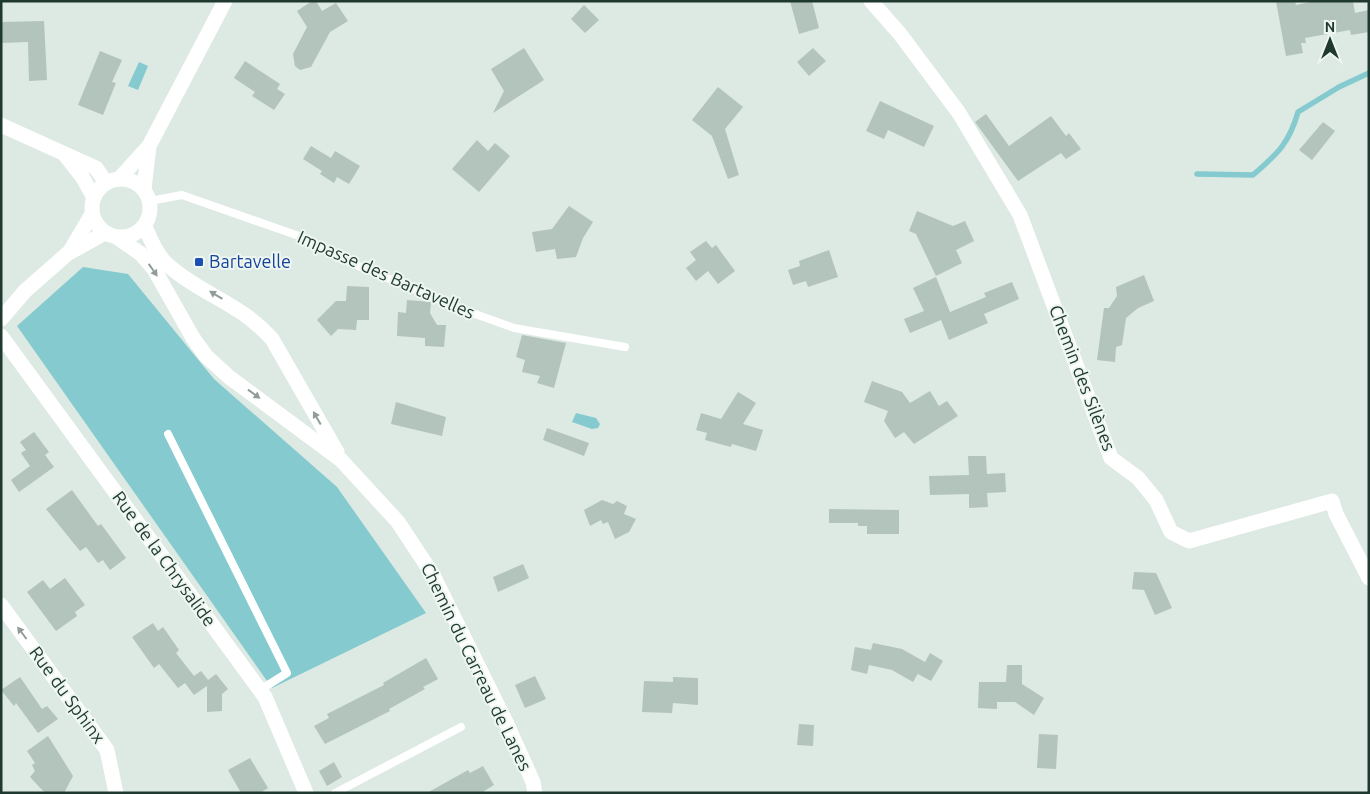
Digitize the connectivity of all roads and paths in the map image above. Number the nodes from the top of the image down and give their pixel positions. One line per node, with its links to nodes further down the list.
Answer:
1 (225, 1): 4 (street)
2 (871, 1): 18 (street, Chemin des Silènes)
3 (1, 125): 5 (street)
4 (149, 146): 6 (street); 7 (street)
5 (62, 152): 6 (street); 8 (street)
6 (113, 181): 7 (street); 8 (street)
7 (147, 195): 10 (street); 15 (lane, Impasse des Bartavelles)
8 (94, 198): 9 (street)
9 (92, 214): 11 (street); 12 (street)
10 (144, 227): 11 (street); 17 (street, Chemin du Carreau de Lanes, one-way to 10)
11 (111, 235): 12 (street); 17 (street, Chemin du Carreau de Lanes, one-way to 17)
12 (68, 254): 13 (street)
13 (1, 319)
14 (1, 336): 20 (street, Rue de la Chrysalide)
15 (625, 347)
16 (168, 434): 20 (lane)
17 (342, 460): 22 (street, Chemin du Carreau de Lanes)
18 (1369, 578)
19 (1, 605): 23 (street, Rue du Sphinx, one-way to 19)
20 (260, 690): 24 (street, Rue de la Chrysalide)
21 (461, 727): 25 (lane)
22 (534, 788): 26 (street, Chemin du Carreau de Lanes)
23 (116, 793)
24 (306, 793)
25 (335, 793)
26 (545, 793)

